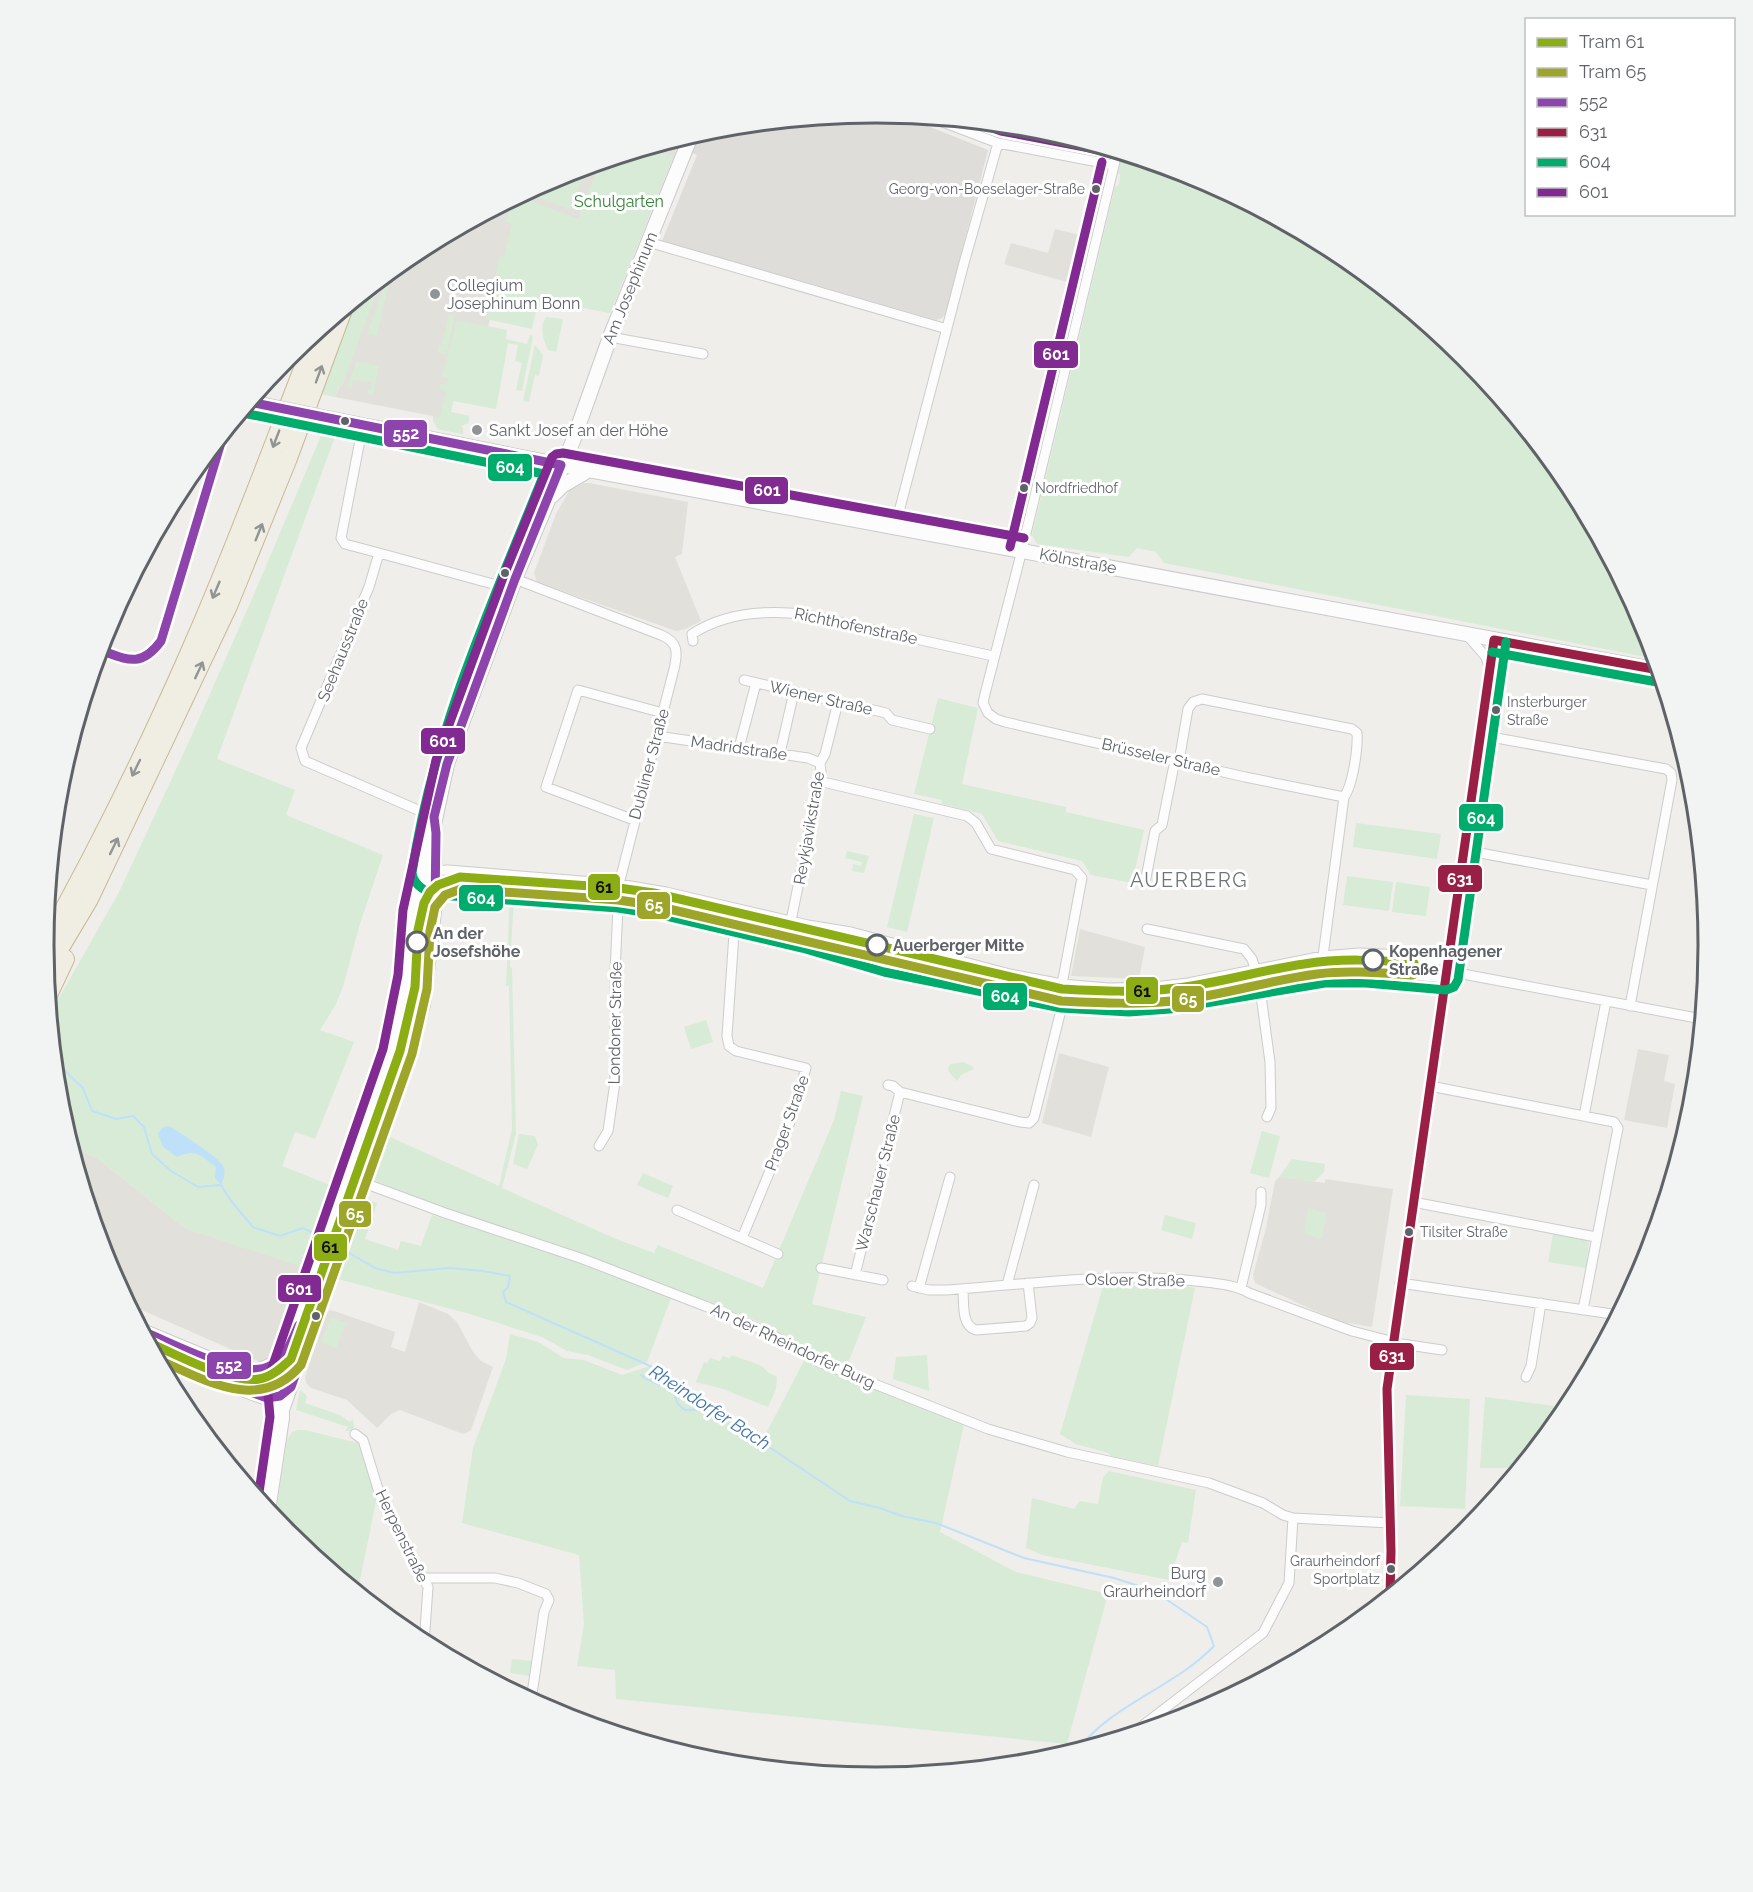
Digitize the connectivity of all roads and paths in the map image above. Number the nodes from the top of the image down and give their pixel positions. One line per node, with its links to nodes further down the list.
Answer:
1 (959, 128): 2 (street)
2 (998, 143): 5 (street); 8 (street)
3 (687, 146): 6 (street, Am Josephinum)
4 (1115, 160): 5 (street, Brüsseler Straße)
5 (1114, 165): 23 (street, Brüsseler Straße)
6 (648, 242): 8 (street); 9 (street, Am Josephinum)
7 (337, 325): 57 (highway, one-way to 7)
8 (947, 329): 22 (street)
9 (610, 337): 12 (street); 16 (street, Am Josephinum)
10 (310, 350): 13 (highway)
11 (307, 353): 13 (highway)
12 (703, 354)
13 (304, 364): 50 (highway, one-way to 50)
14 (257, 404): 15 (street, Kölnstraße, bridge)
15 (363, 425): 18 (street, Kölnstraße); 24 (street)
16 (573, 441): 19 (street, Am Josephinum); 20 (street)
17 (217, 454): 29 (street)
18 (533, 459): 19 (street, Kölnstraße); 21 (street)
19 (561, 465): 20 (street, Kölnstraße); 21 (street)
20 (590, 470): 21 (street); 22 (street, Kölnstraße)
21 (550, 494): 25 (street)
22 (895, 527): 23 (street, Kölnstraße)
23 (1022, 550): 26 (street, Kölnstraße); 30 (street, Brüsseler Straße)
24 (379, 553): 25 (street); 47 (street, Seehausstraße)
25 (513, 584): 37 (street, Dubliner Straße); 47 (street)
26 (1467, 635): 27 (street, Kölnstraße); 32 (street)
27 (1494, 640): 31 (street, Kölnstraße); 32 (street)
28 (693, 642): 30 (street, Richthofenstraße)
29 (109, 653)
30 (993, 656): 43 (street, Brüsseler Straße)
31 (1650, 668)
32 (1489, 672): 39 (street)
33 (744, 680): 34 (street, Wiener Straße)
34 (756, 683): 35 (street, Wiener Straße); 41 (street)
35 (794, 692): 36 (street, Wiener Straße); 42 (street)
36 (838, 702): 38 (street, Wiener Straße); 44 (street, Reykjavikstraße)
37 (663, 713): 40 (street, Dubliner Straße); 48 (street)
38 (930, 729)
39 (1480, 735): 49 (street); 55 (street)
40 (657, 736): 41 (street, Madridstraße); 48 (street, Dubliner Straße)
41 (739, 748): 42 (street, Madridstraße)
42 (780, 753): 44 (street, Madridstraße)
43 (1177, 761): 46 (street, Brüsseler Straße); 46 (street); 52 (street)
44 (820, 763): 45 (street, Reykjavikstraße)
45 (819, 781): 61 (street, Reykjavikstraße); 70 (street, Warschauer Straße)
46 (1344, 797): 64 (street)
47 (434, 817): 51 (street)
48 (634, 820): 53 (street, Dubliner Straße)
49 (1464, 850): 55 (street); 67 (street)
50 (88, 863): 59 (highway); 62 (highway)
51 (431, 875): 53 (street); 54 (street); 58 (street); 89 (street)
52 (1145, 883)
53 (619, 884): 56 (street, Dubliner Straße); 61 (street)
54 (468, 885): 56 (street); 58 (street)
55 (1652, 885): 73 (street)
56 (619, 896): 60 (street); 80 (street, Londoner Straße)
57 (89, 899): 65 (highway); 68 (highway)
58 (435, 903): 82 (street)
59 (56, 904)
60 (735, 919): 71 (street); 88 (street, Prager Straße)
61 (791, 921): 70 (street)
62 (55, 926)
63 (1147, 929): 66 (street)
64 (1323, 956): 66 (street); 67 (street)
65 (54, 957)
66 (1257, 969): 69 (street); 70 (street)
67 (1447, 970): 69 (street); 72 (street); 76 (street)
68 (55, 980)
69 (1259, 981): 71 (street); 79 (street)
70 (1062, 984): 71 (street, Warschauer Straße)
71 (1062, 996): 77 (street, Warschauer Straße)
72 (1606, 1001): 73 (street); 78 (street)
73 (1630, 1006): 74 (street)
74 (1695, 1018)
75 (888, 1085): 77 (street, Warschauer Straße)
76 (1430, 1086): 78 (street); 85 (street)
77 (900, 1092): 92 (street, Warschauer Straße)
78 (1584, 1116): 87 (street)
79 (1267, 1117)
80 (599, 1146)
81 (950, 1177): 98 (street, Osloer Straße)
82 (364, 1183): 89 (street); 112 (street, An der Rheindorfer Burg)
83 (1034, 1185): 96 (street)
84 (1261, 1192): 97 (street)
85 (1413, 1202): 87 (street); 95 (street)
86 (677, 1210): 88 (street)
87 (1596, 1237): 100 (street)
88 (742, 1238): 90 (street)
89 (334, 1245): 103 (street); 109 (street)
90 (778, 1254)
91 (821, 1268): 92 (street, Warschauer Straße)
92 (855, 1275): 93 (street, Warschauer Straße)
93 (883, 1280)
94 (1028, 1283): 96 (street, Osloer Straße); 97 (street, Osloer Straße); 98 (street)
95 (1400, 1283): 99 (street); 104 (street)
96 (1007, 1285): 98 (street, Osloer Straße)
97 (1241, 1288): 104 (street, Osloer Straße)
98 (963, 1289)
99 (1541, 1303): 100 (street); 108 (street)
100 (1583, 1310): 101 (street)
101 (1612, 1314)
102 (152, 1335): 107 (street)
103 (293, 1340): 107 (street); 109 (street)
104 (1393, 1341): 105 (street); 113 (street)
105 (1442, 1350)
106 (169, 1366): 109 (street)
107 (239, 1371): 109 (street)
108 (1526, 1377)
109 (280, 1404): 111 (street)
110 (355, 1434): 114 (street, Herpenstraße)
111 (269, 1500)
112 (1293, 1518): 113 (street, An der Rheindorfer Burg); 118 (street)
113 (1390, 1523): 115 (street)
114 (424, 1578): 116 (street, Herpenstraße); 117 (street)
115 (1390, 1588)
116 (425, 1633)
117 (532, 1693)
118 (1147, 1723)

